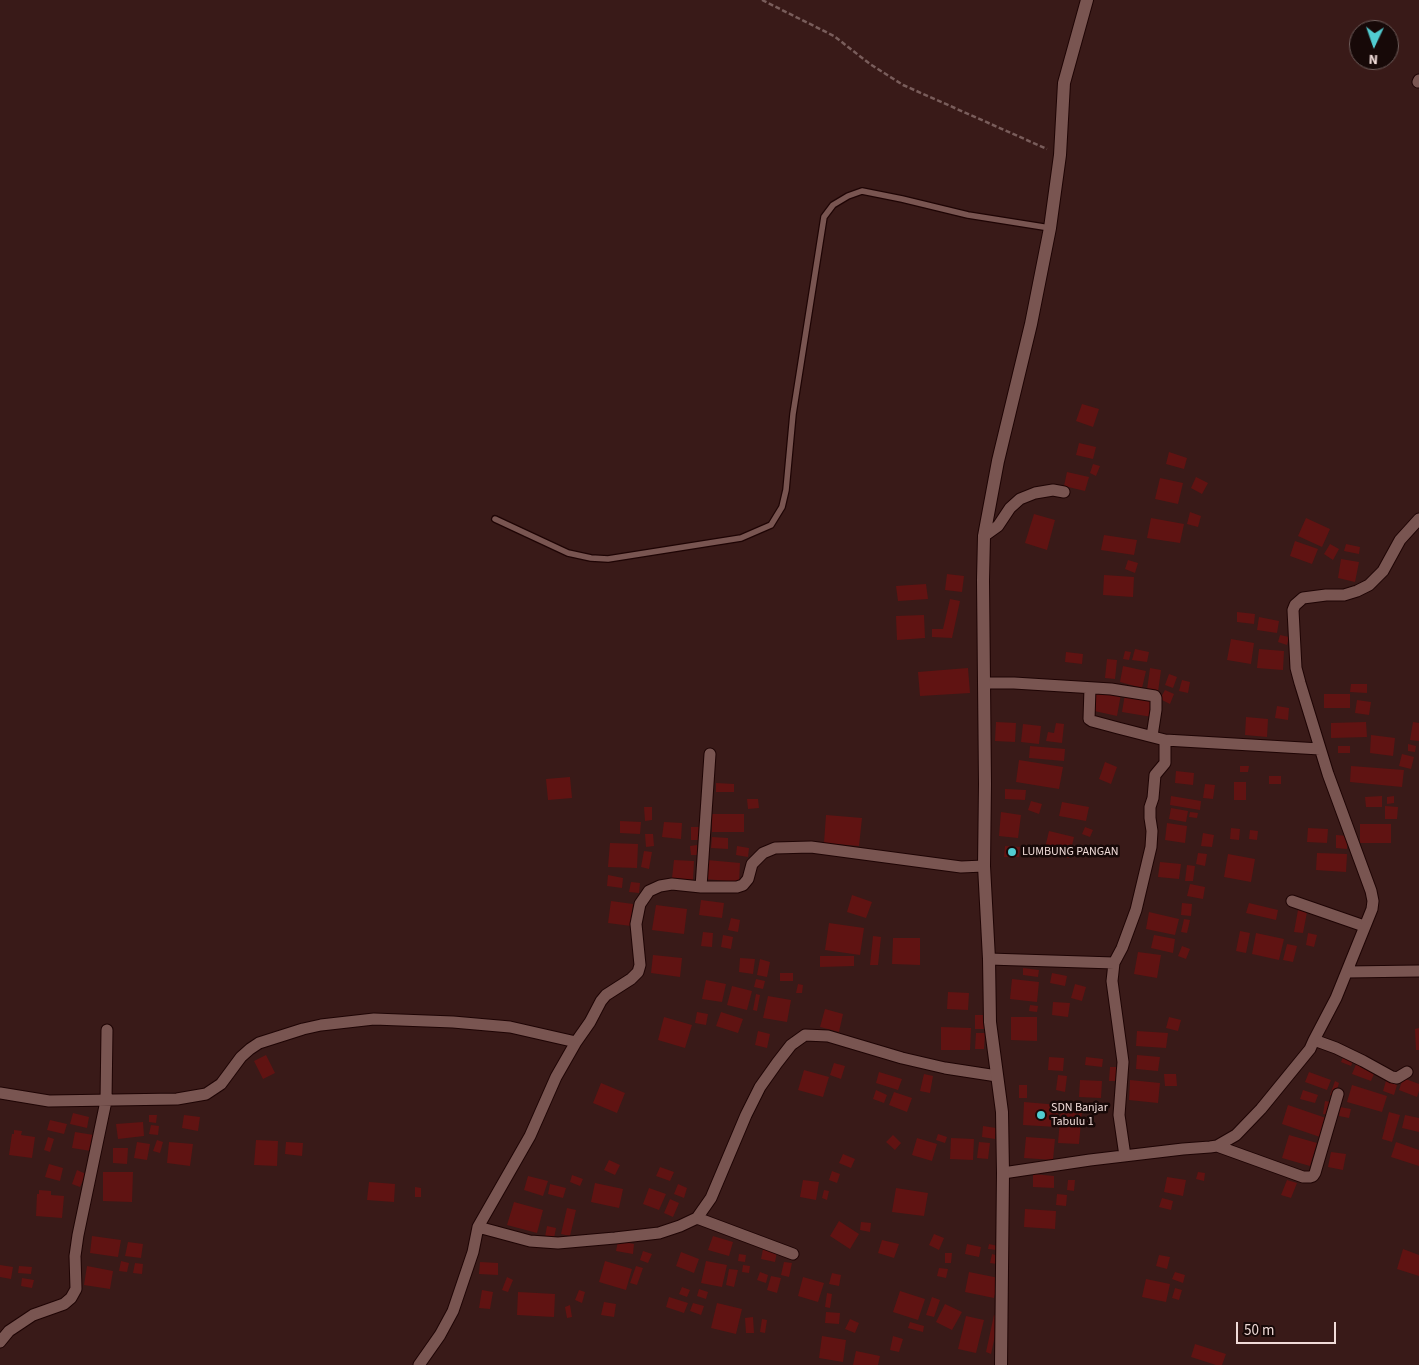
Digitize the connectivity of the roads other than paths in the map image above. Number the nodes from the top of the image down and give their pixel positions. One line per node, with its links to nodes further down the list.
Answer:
1 (1087, 0): 2 (street)
2 (1050, 228): 4 (lane); 6 (street)
3 (1064, 492): 6 (street)
4 (495, 519)
5 (1419, 519): 11 (street)
6 (984, 536): 7 (street)
7 (984, 683): 8 (street); 13 (street)
8 (1090, 688): 9 (street); 9 (street)
9 (1152, 736): 10 (street)
10 (1165, 740): 11 (street); 18 (street)
11 (1320, 749): 16 (street)
12 (710, 754): 14 (street)
13 (984, 866): 14 (street); 17 (street)
14 (701, 887): 23 (street)
15 (1292, 901): 16 (street)
16 (1364, 926): 20 (street)
17 (989, 960): 18 (street); 25 (street)
18 (1114, 963): 30 (street)
19 (1419, 971): 20 (street)
20 (1347, 972): 22 (street)
21 (107, 1030): 28 (street)
22 (1314, 1040): 24 (street); 29 (street)
23 (576, 1042): 28 (street); 33 (street)
24 (1407, 1072)
25 (997, 1076): 31 (street); 32 (street)
26 (0, 1093): 28 (street)
27 (1338, 1094): 29 (street)
28 (106, 1100): 35 (street)
29 (1217, 1146): 30 (street)
30 (1125, 1156): 31 (street)
31 (1003, 1173): 37 (street)
32 (697, 1218): 33 (street); 34 (street)
33 (478, 1227): 36 (street)
34 (793, 1254)
35 (0, 1342)
36 (419, 1365)
37 (1001, 1365)

